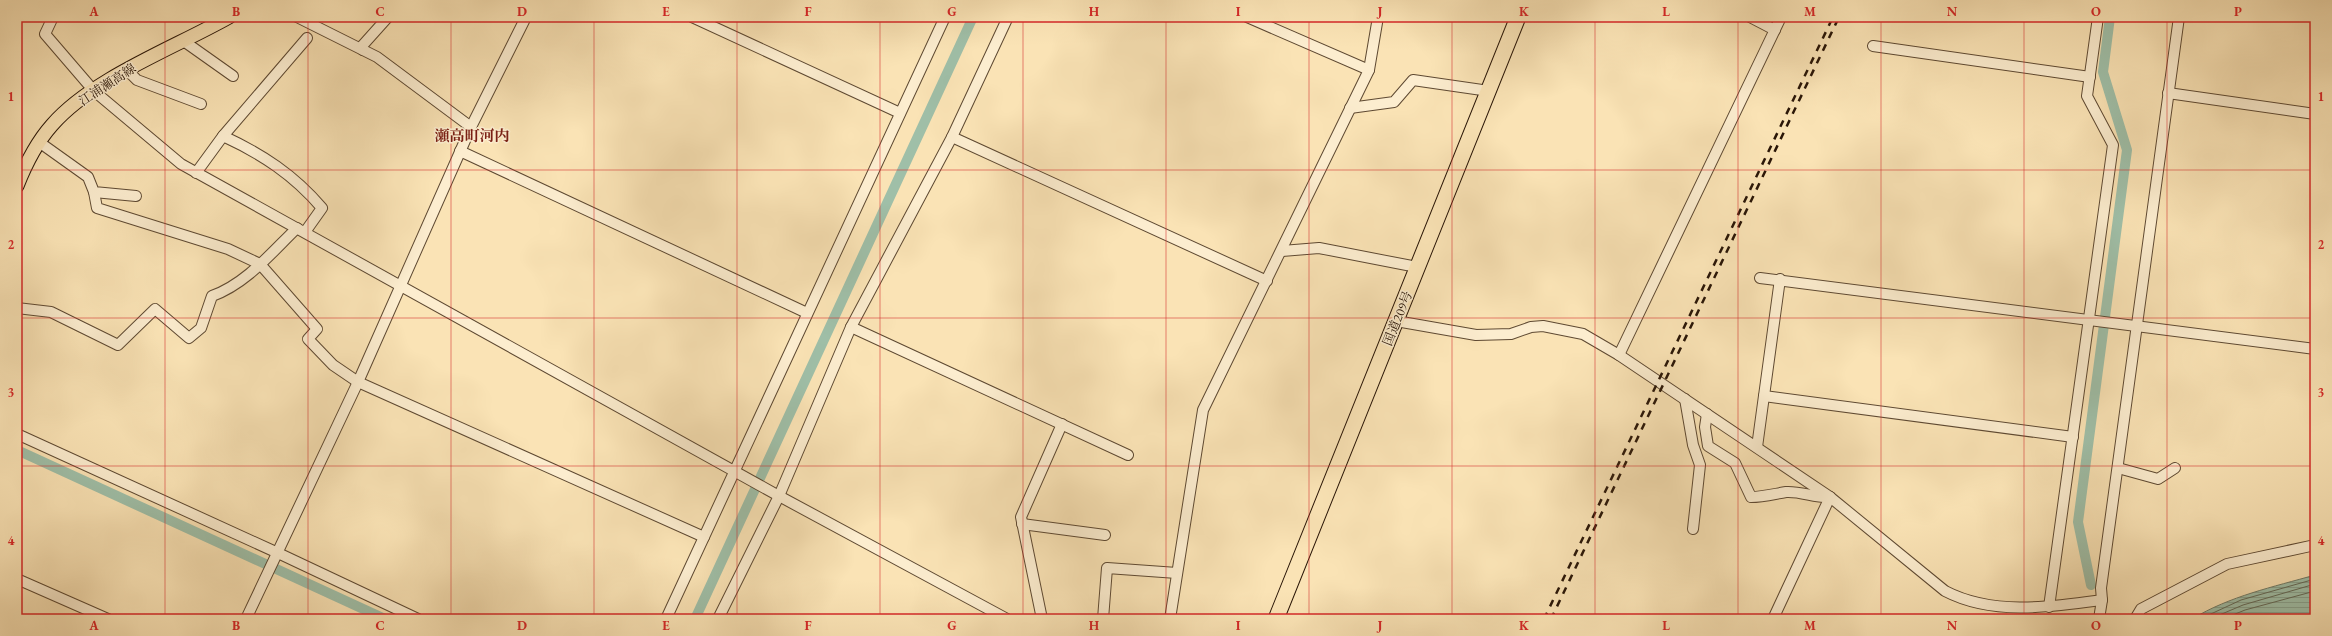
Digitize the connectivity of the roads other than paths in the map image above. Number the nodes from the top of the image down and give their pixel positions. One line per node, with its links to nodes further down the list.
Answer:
1 (53, 17): 25 (street)
2 (229, 17): 18 (main road, 江浦瀬高線)
3 (297, 17): 20 (street)
4 (388, 17): 20 (street)
5 (526, 17): 32 (street)
6 (692, 17): 30 (street)
7 (945, 17): 30 (street)
8 (1008, 17): 34 (street)
9 (1247, 17): 22 (street)
10 (1378, 17): 22 (street)
11 (1518, 17): 26 (highway, 国道209号)
12 (1750, 17): 16 (street)
13 (1781, 17): 16 (street)
14 (2098, 17): 24 (street)
15 (2179, 17): 27 (street)
16 (1775, 30): 56 (street)
17 (307, 38): 33 (street)
18 (185, 42): 21 (main road, 江浦瀬高線); 23 (street)
19 (1872, 46): 24 (street)
20 (363, 50): 32 (street)
21 (127, 70): 25 (main road, 江浦瀬高線); 28 (street)
22 (1369, 70): 29 (street)
23 (233, 76)
24 (2090, 77): 51 (street)
25 (94, 91): 35 (main road, 江浦瀬高線); 37 (street)
26 (1489, 91): 29 (street); 44 (highway, 国道209号)
27 (2168, 93): 31 (street); 53 (street)
28 (201, 104)
29 (1350, 108): 42 (street)
30 (900, 113): 50 (street)
31 (2315, 114)
32 (471, 127): 36 (street)
33 (223, 136): 37 (street); 41 (street)
34 (952, 137): 47 (street); 54 (street)
35 (39, 142): 38 (main road, 江浦瀬高線); 39 (street)
36 (460, 151): 48 (street); 50 (street)
37 (196, 173): 41 (street)
38 (17, 186)
39 (94, 192): 40 (street); 43 (street)
40 (136, 196)
41 (301, 230): 43 (street); 48 (street)
42 (1282, 251): 44 (street); 47 (street)
43 (260, 264): 49 (street); 57 (street)
44 (1418, 267): 52 (highway, 国道209号)
45 (1760, 278): 46 (street)
46 (1780, 279): 51 (street); 58 (street)
47 (1267, 280): 77 (street)
48 (400, 286): 57 (street); 68 (street)
49 (17, 308)
50 (807, 313): 68 (street)
51 (2089, 320): 53 (street); 63 (street)
52 (1396, 321): 56 (street); 90 (highway, 国道209号)
53 (2136, 326): 55 (street); 66 (street)
54 (851, 327): 61 (street); 69 (street)
55 (2315, 349)
56 (1619, 355): 59 (street)
57 (358, 382): 74 (street); 76 (street)
58 (1764, 396): 63 (street); 64 (street)
59 (1685, 399): 60 (street); 72 (street)
60 (1707, 414): 64 (street); 70 (street)
61 (1062, 424): 65 (street); 71 (street)
62 (17, 434): 76 (street)
63 (2073, 437): 80 (street)
64 (1757, 447): 70 (street)
65 (1128, 455)
66 (2118, 468): 67 (street); 79 (street)
67 (2174, 468)
68 (737, 472): 69 (street); 74 (street)
69 (779, 496): 85 (street); 86 (street)
70 (1830, 497): 80 (street); 91 (street)
71 (1022, 524): 73 (street); 87 (street)
72 (1693, 529)
73 (1105, 535)
74 (704, 537): 84 (street)
75 (2315, 545): 93 (street)
76 (278, 553): 82 (street); 83 (street)
77 (1177, 573): 88 (street); 89 (street)
78 (17, 579): 81 (street)
79 (2102, 600): 80 (street); 92 (street)
80 (2049, 607)
81 (108, 619)
82 (246, 619)
83 (418, 619)
84 (666, 619)
85 (718, 619)
86 (1007, 619)
87 (1042, 619)
88 (1103, 619)
89 (1170, 619)
90 (1276, 619)
91 (1773, 619)
92 (2099, 619)
93 (2135, 619)

